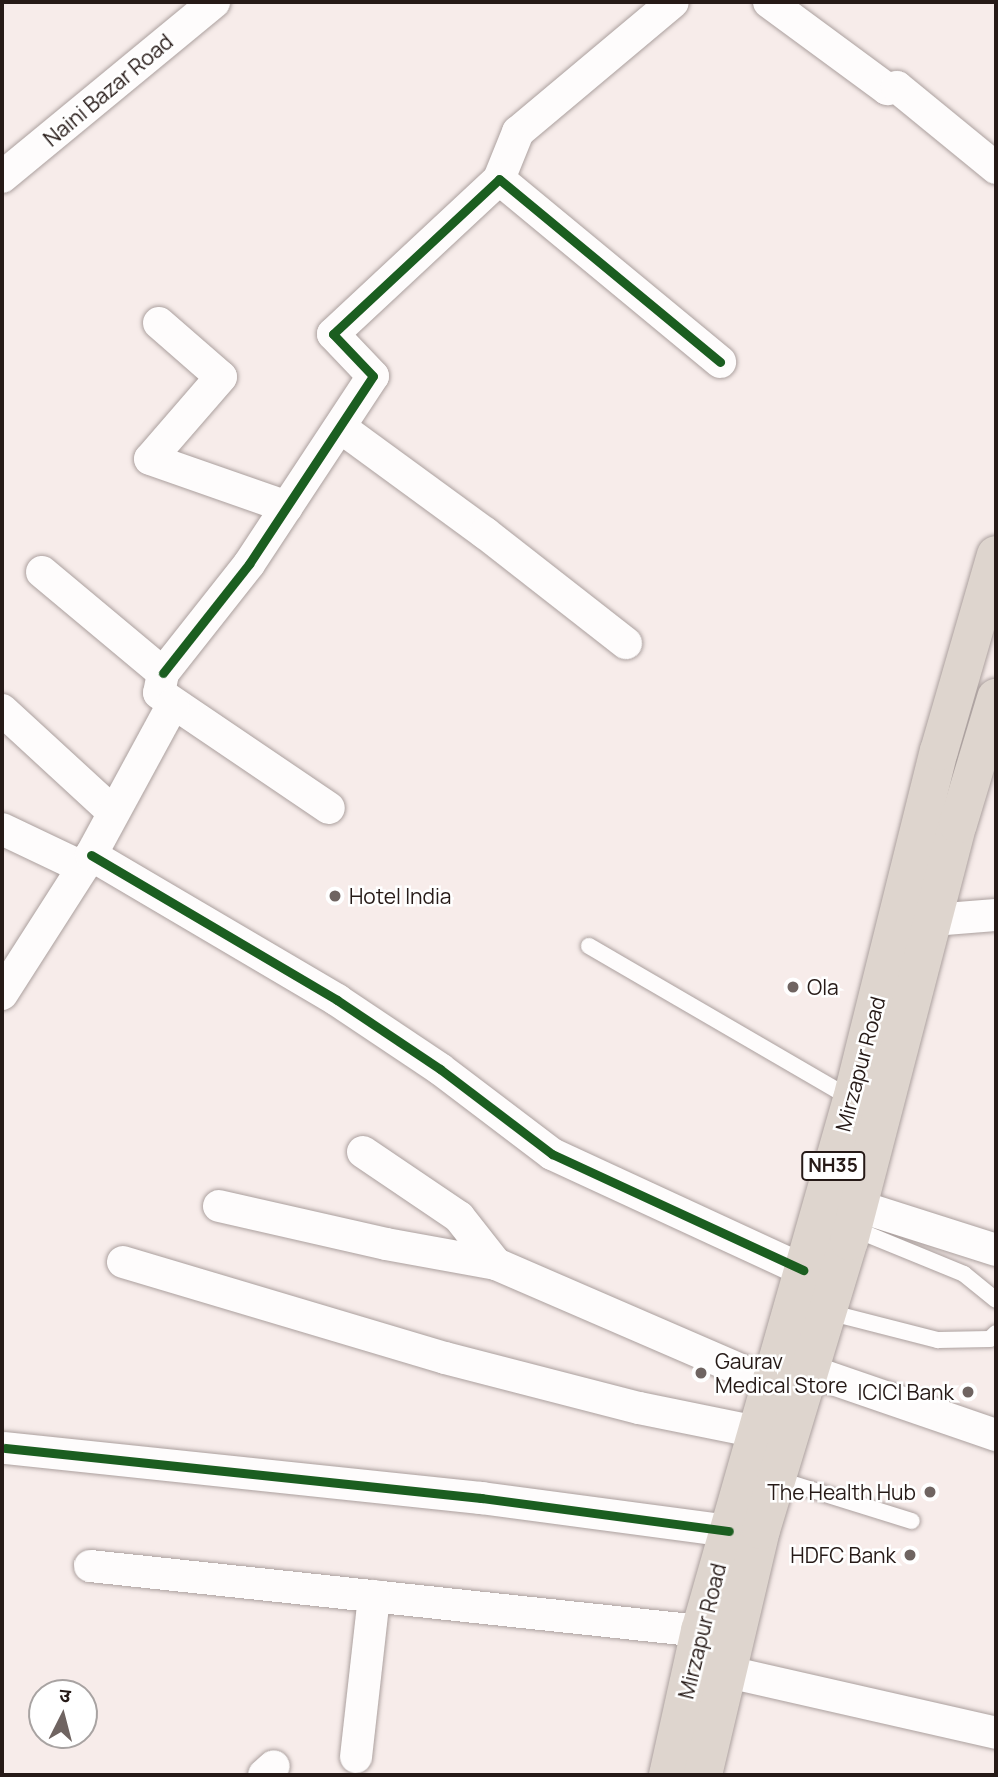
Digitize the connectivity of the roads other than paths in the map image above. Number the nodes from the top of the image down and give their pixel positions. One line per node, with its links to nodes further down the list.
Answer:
1 (214, 2): 5 (street, Naini Bazar Road)
2 (673, 2): 6 (street)
3 (768, 2): 4 (street)
4 (996, 168)
5 (2, 177)
6 (499, 179): 8 (street); 9 (street)
7 (159, 323): 10 (street)
8 (720, 362)
9 (340, 427): 10 (street); 13 (street)
10 (287, 507): 14 (street)
11 (996, 555): 26 (highway, Mirzapur Road / NH35)
12 (42, 572): 14 (street)
13 (626, 643)
14 (163, 673): 16 (street)
15 (996, 698): 23 (highway, Mirzapur Road / NH35)
16 (173, 704): 18 (street); 19 (street)
17 (2, 710): 19 (street)
18 (329, 808)
19 (112, 811): 21 (street)
20 (2, 829): 21 (street)
21 (86, 861): 25 (street); 33 (street)
22 (996, 915): 23 (street)
23 (933, 920): 29 (highway, Mirzapur Road / NH35)
24 (589, 946): 26 (lane)
25 (2, 994)
26 (852, 1098): 33 (highway, Mirzapur Road / NH35)
27 (363, 1152): 32 (street)
28 (219, 1206): 32 (street)
29 (855, 1217): 30 (street); 34 (lane); 35 (highway, Mirzapur Road / NH35)
30 (996, 1250)
31 (123, 1262): 38 (street)
32 (496, 1264): 37 (street)
33 (803, 1270): 37 (highway, Mirzapur Road / NH35)
34 (996, 1300)
35 (828, 1312): 36 (lane); 37 (highway, Mirzapur Road / NH35)
36 (996, 1332)
37 (794, 1383): 38 (highway, Mirzapur Road / NH35); 39 (street); 41 (highway, Mirzapur Road / NH35)
38 (757, 1432): 43 (highway, Mirzapur Road / NH35)
39 (996, 1435)
40 (5, 1448): 43 (street)
41 (777, 1479): 42 (lane); 47 (highway, Mirzapur Road / NH35)
42 (912, 1521)
43 (729, 1531): 46 (highway, Mirzapur Road / NH35)
44 (90, 1566): 45 (street)
45 (374, 1596): 46 (street); 49 (street)
46 (700, 1631): 50 (highway, Mirzapur Road / NH35)
47 (728, 1672): 48 (street); 51 (highway, Mirzapur Road / NH35)
48 (996, 1733)
49 (356, 1757)
50 (668, 1775)
51 (703, 1775)

